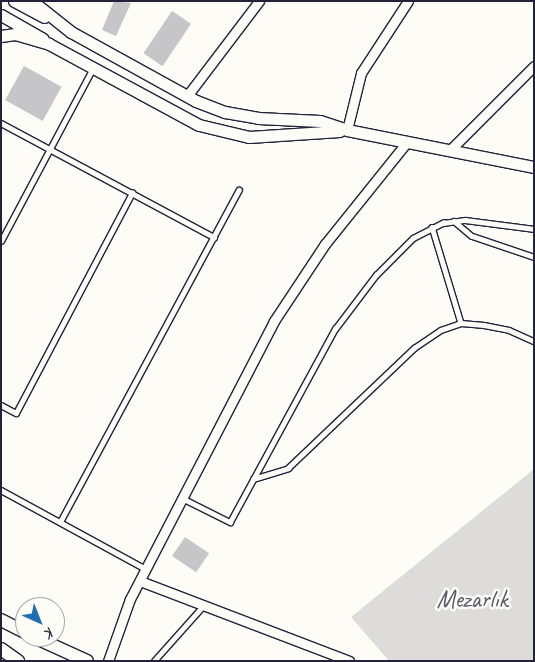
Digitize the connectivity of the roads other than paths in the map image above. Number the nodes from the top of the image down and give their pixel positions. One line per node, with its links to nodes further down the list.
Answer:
1 (14, 1): 6 (street)
2 (32, 1): 6 (street)
3 (259, 1): 11 (street)
4 (408, 1): 13 (street)
5 (1, 15): 8 (street)
6 (57, 23): 11 (street)
7 (1, 36): 8 (street)
8 (49, 44): 10 (street)
9 (534, 66): 16 (street)
10 (94, 67): 13 (street); 15 (lane)
11 (188, 96): 13 (street)
12 (1, 123): 15 (lane)
13 (347, 130): 14 (street)
14 (407, 142): 16 (street); 31 (street)
15 (50, 149): 19 (lane); 24 (lane)
16 (449, 151): 17 (street)
17 (534, 167)
18 (239, 190): 23 (lane)
19 (132, 193): 23 (lane); 28 (lane)
20 (454, 221): 21 (lane); 22 (lane); 25 (lane)
21 (432, 227): 26 (lane); 29 (lane)
22 (534, 229)
23 (214, 236): 32 (lane)
24 (1, 241)
25 (534, 257)
26 (461, 323): 27 (lane); 29 (lane)
27 (534, 341)
28 (1, 405)
29 (253, 479): 31 (lane)
30 (1, 490): 32 (lane)
31 (182, 498): 33 (street)
32 (60, 522): 33 (lane)
33 (146, 569): 34 (street)
34 (140, 581): 35 (street); 42 (street)
35 (203, 606): 43 (lane); 44 (street)
36 (1, 620): 37 (main road)
37 (15, 627)
38 (56, 647): 41 (main road)
39 (1, 649): 40 (main road)
40 (18, 661)
41 (86, 661)
42 (108, 661)
43 (154, 661)
44 (350, 661)

